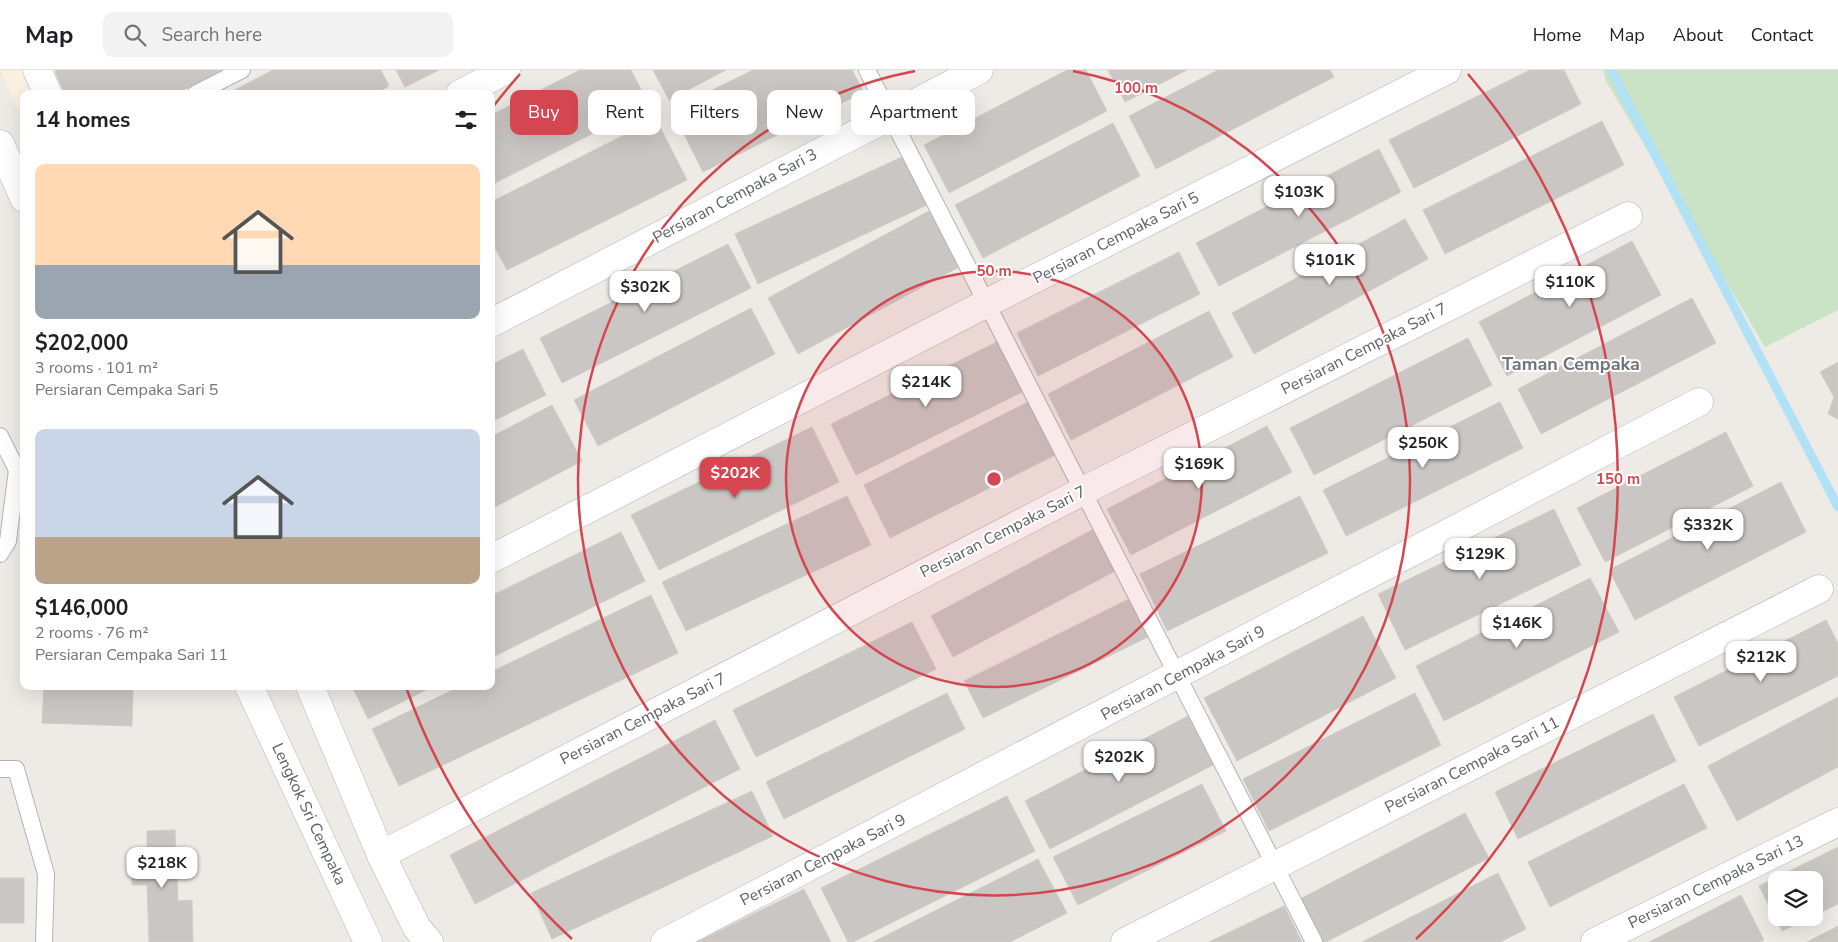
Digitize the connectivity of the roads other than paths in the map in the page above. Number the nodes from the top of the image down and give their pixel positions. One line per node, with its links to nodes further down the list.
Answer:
1 (37, 70): 7 (street)
2 (242, 70): 8 (lane)
3 (506, 70): 9 (street)
4 (867, 70): 10 (lane)
5 (979, 70): 11 (street, Persiaran Cempaka Sari 3)
6 (1447, 70): 17 (street, Persiaran Cempaka Sari 5)
7 (46, 90)
8 (204, 90)
9 (468, 90)
10 (877, 90)
11 (939, 90)
12 (852, 135): 18 (street, Persiaran Cempaka Sari 3)
13 (900, 135): 17 (lane)
14 (0, 144): 15 (street)
15 (20, 189)
16 (1628, 216): 22 (street, Persiaran Cempaka Sari 7)
17 (987, 303): 22 (lane); 24 (street, Persiaran Cempaka Sari 5)
18 (495, 321)
19 (1699, 402): 26 (street, Persiaran Cempaka Sari 9)
20 (0, 436): 21 (lane)
21 (20, 468): 23 (lane)
22 (1083, 491): 26 (lane); 31 (street, Persiaran Cempaka Sari 7)
23 (0, 554)
24 (495, 557)
25 (1819, 589): 32 (street, Persiaran Cempaka Sari 11)
26 (1177, 676): 32 (lane); 36 (street, Persiaran Cempaka Sari 9)
27 (251, 690): 34 (street, Lengkok Sri Cempaka)
28 (312, 690): 31 (street)
29 (0, 769): 33 (lane)
30 (1838, 822): 39 (street, Persiaran Cempaka Sari 13)
31 (381, 855): 35 (street)
32 (1275, 866): 37 (street, Persiaran Cempaka Sari 11); 38 (lane)
33 (44, 942)
34 (368, 942)
35 (429, 942)
36 (665, 942)
37 (1125, 942)
38 (1314, 942)
39 (1595, 942)

